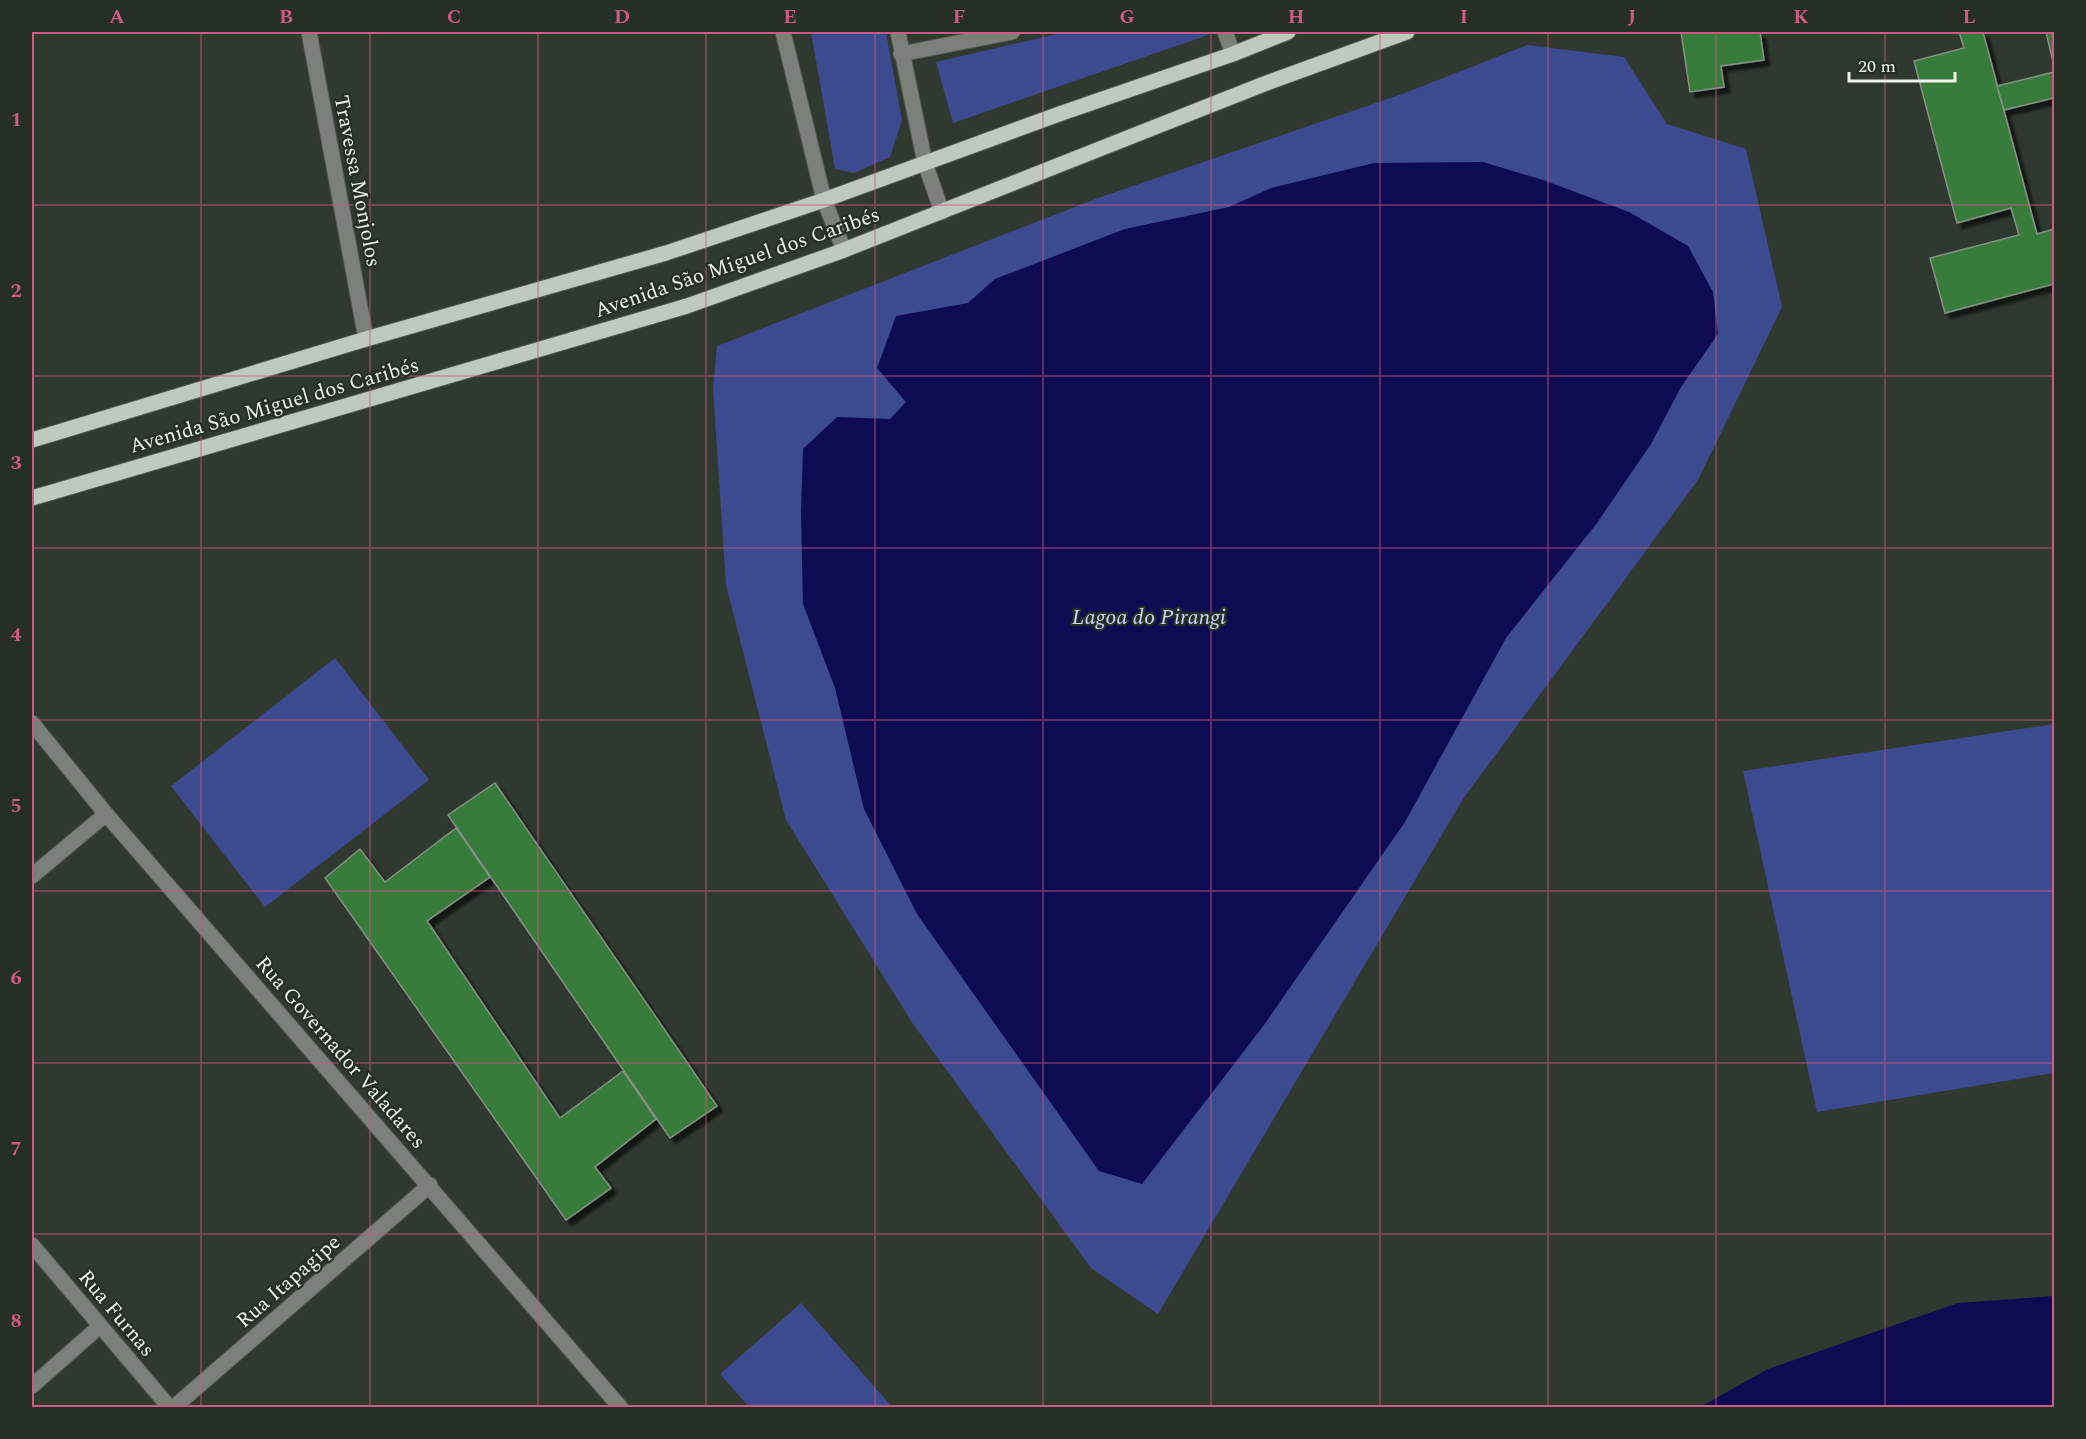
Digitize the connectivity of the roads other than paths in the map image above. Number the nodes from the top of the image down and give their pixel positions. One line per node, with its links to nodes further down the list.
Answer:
1 (309, 32): 14 (street, Travessa Monjolos)
2 (783, 32): 11 (street)
3 (898, 32): 8 (street)
4 (1012, 32): 8 (street)
5 (1225, 32): 9 (street)
6 (1288, 32): 9 (main road, Avenida São Miguel dos Caribés)
7 (1407, 32): 12 (main road, Avenida São Miguel dos Caribés)
8 (902, 54): 10 (street)
9 (1233, 54): 10 (main road, Avenida São Miguel dos Caribés)
10 (925, 163): 11 (main road, Avenida São Miguel dos Caribés); 12 (street)
11 (824, 200): 13 (street); 14 (main road, Avenida São Miguel dos Caribés)
12 (942, 212): 13 (main road, Avenida São Miguel dos Caribés)
13 (844, 250): 16 (main road, Avenida São Miguel dos Caribés)
14 (366, 339): 15 (main road, Avenida São Miguel dos Caribés)
15 (32, 440)
16 (32, 498)
17 (32, 723): 18 (street, Rua Governador Valadares)
18 (105, 814): 19 (street); 20 (street, Rua Governador Valadares)
19 (32, 876)
20 (430, 1185): 24 (street, Rua Itapagipe); 25 (street, Rua Governador Valadares)
21 (32, 1245): 22 (street, Rua Furnas)
22 (100, 1326): 23 (street); 24 (street, Rua Furnas)
23 (32, 1386)
24 (172, 1407)
25 (621, 1407)

